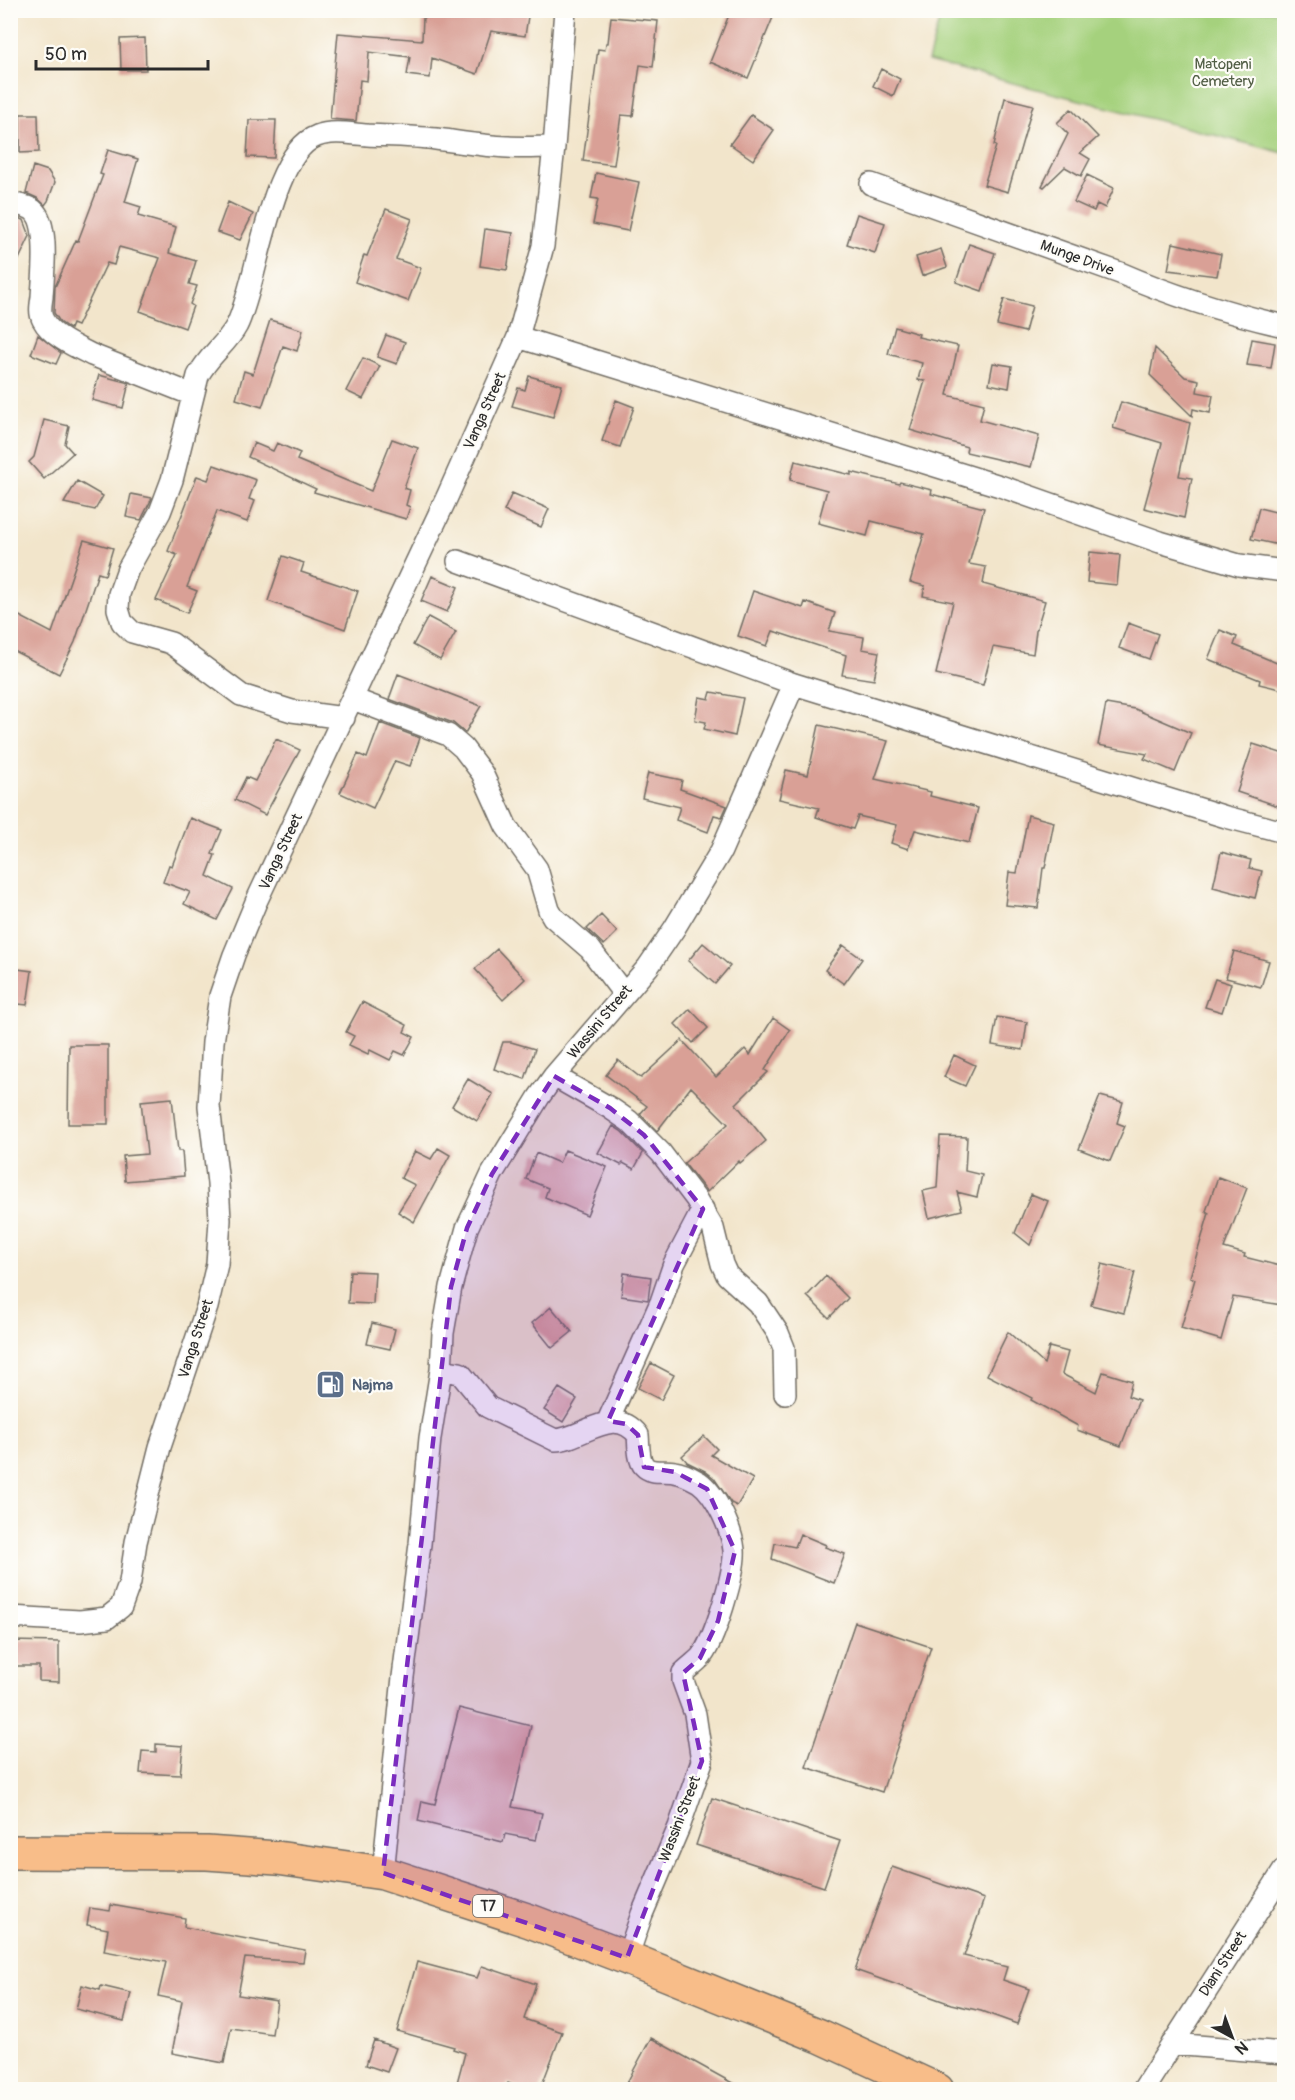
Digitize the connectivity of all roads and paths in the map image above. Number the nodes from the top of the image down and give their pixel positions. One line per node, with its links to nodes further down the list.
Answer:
1 (565, 10): 2 (street, Vanga Street)
2 (554, 147): 6 (street, Vanga Street); 7 (street)
3 (871, 184): 5 (street, Munge Drive)
4 (10, 203): 7 (street)
5 (1284, 326)
6 (518, 337): 9 (street); 11 (street, Vanga Street)
7 (193, 395): 11 (street)
8 (459, 561): 10 (street)
9 (1284, 571)
10 (794, 684): 12 (street); 13 (street, Wassini Street)
11 (349, 708): 13 (street); 19 (street, Vanga Street)
12 (1284, 832)
13 (624, 994): 14 (street, Wassini Street)
14 (554, 1076): 15 (street); 16 (street, Wassini Street)
15 (703, 1209): 17 (street); 18 (street)
16 (441, 1370): 18 (street); 22 (street, Wassini Street)
17 (785, 1394)
18 (608, 1421): 23 (street, Wassini Street)
19 (10, 1617)
20 (10, 1852): 22 (highway, T7)
21 (1284, 1870): 24 (street, Diani Street)
22 (382, 1873): 23 (highway, T7)
23 (627, 1958): 26 (highway, T7)
24 (1172, 2044): 25 (street); 27 (street, Diani Street)
25 (1284, 2053)
26 (937, 2090)
27 (1143, 2090)

